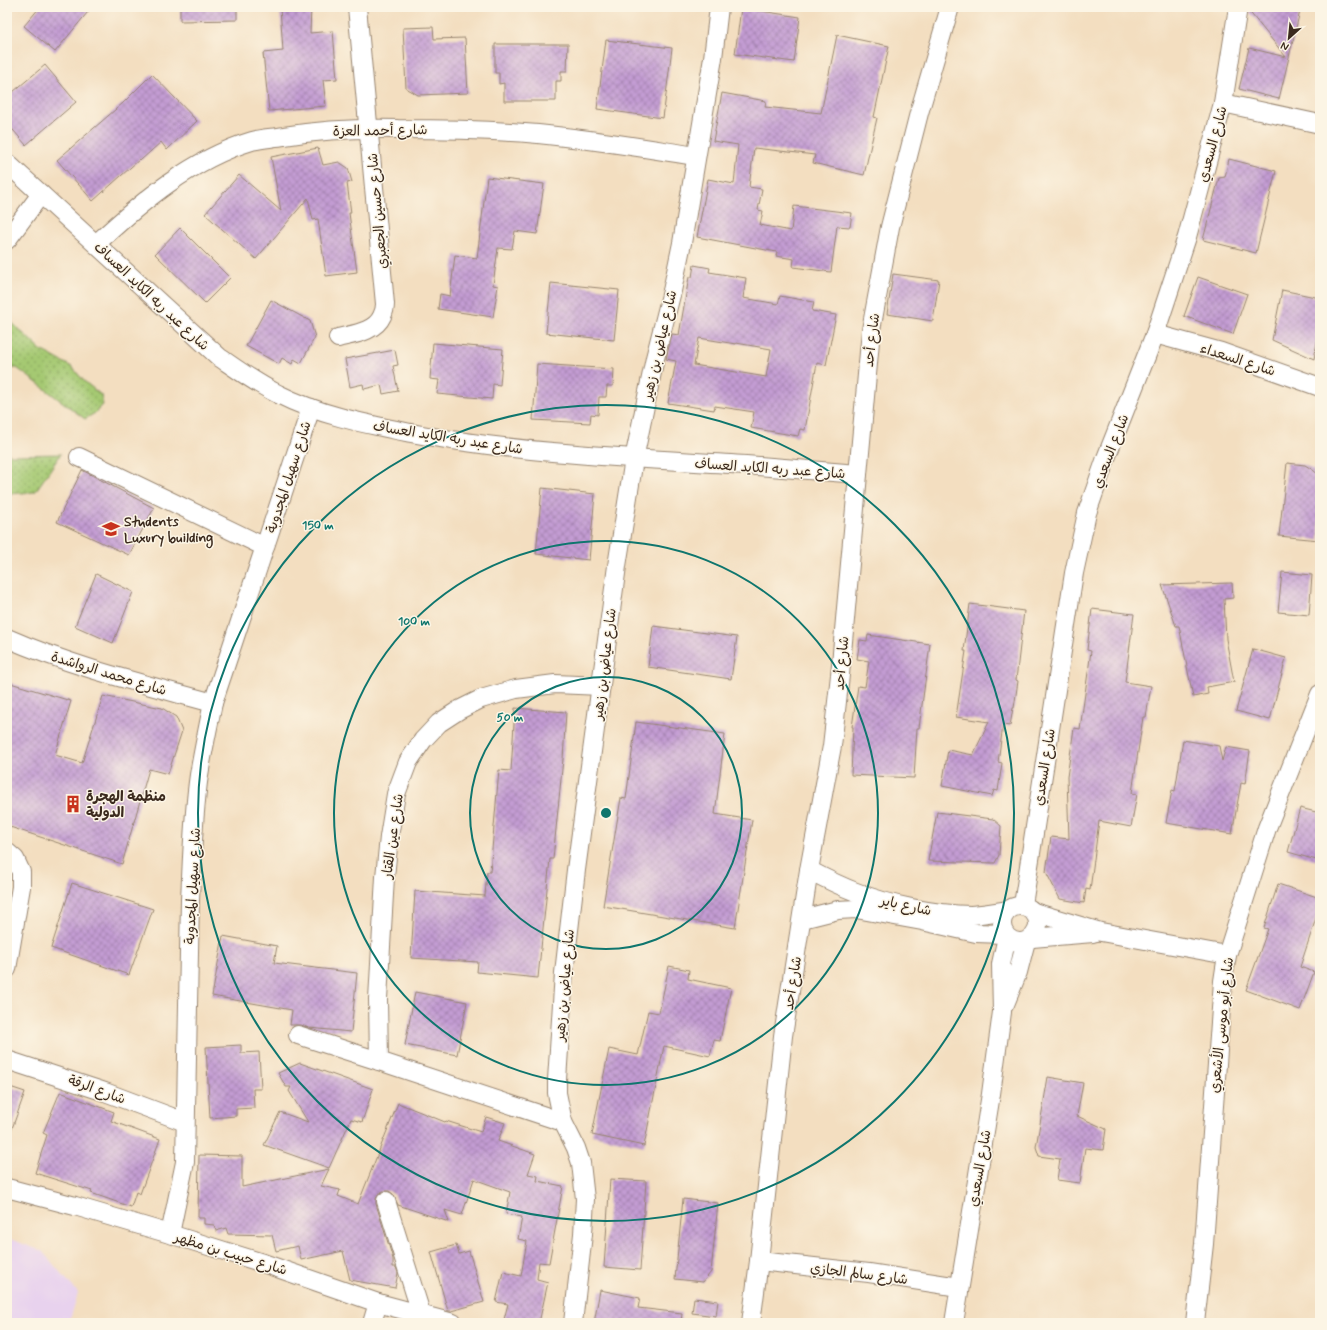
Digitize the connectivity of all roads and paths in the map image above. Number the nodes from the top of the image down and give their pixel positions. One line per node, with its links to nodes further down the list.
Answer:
1 (357, 7): 7 (street, شارع حسين الجعبري)
2 (719, 7): 8 (street, شارع عياض بن زهير)
3 (950, 7): 19 (street, شارع أحد)
4 (1238, 7): 5 (street, شارع السعدي)
5 (1223, 103): 6 (street); 13 (street, شارع السعدي)
6 (1320, 124)
7 (369, 128): 8 (street, شارع أحمد العزة); 12 (street, شارع أحمد العزة); 14 (street, شارع حسين الجعبري)
8 (696, 156): 18 (street, شارع عياض بن زهير)
9 (7, 163): 10 (street, شارع عبد ربه الكايد العساف)
10 (41, 194): 11 (street); 12 (street, شارع عبد ربه الكايد العساف)
11 (7, 240)
12 (96, 244): 16 (street, شارع عبد ربه الكايد العساف)
13 (1156, 334): 15 (street, شارع السعداء); 27 (street, شارع السعدي)
14 (338, 338)
15 (1320, 387)
16 (311, 408): 18 (street, شارع عبد ربه الكايد العساف); 20 (street, شارع سهيل المجدوبة)
17 (79, 457): 20 (street, شارع سهيل المجدوبة)
18 (634, 459): 19 (street, شارع عبد ربه الكايد العساف); 22 (street, شارع عياض بن زهير)
19 (858, 474): 26 (street, شارع أحد)
20 (266, 547): 24 (street, شارع سهيل المجدوبة)
21 (7, 638): 24 (street, شارع محمد الرواشدة)
22 (601, 686): 37 (street, شارع عين القتار); 39 (street, شارع عياض بن زهير)
23 (1320, 694): 32 (street, شارع أبو موسى الأشعري)
24 (213, 703): 38 (street, شارع سهيل المجدوبة)
25 (7, 852): 33 (street)
26 (809, 870): 27 (street, شارع باير); 28 (street, شارع أحد)
27 (1021, 909): 29 (street, شارع باير); 30 (street); 31 (street)
28 (802, 919): 30 (street, شارع باير); 43 (street, شارع أحد)
29 (1101, 932): 31 (street, شارع باير); 32 (street, شارع باير)
30 (1006, 935): 31 (street); 34 (street, شارع السعدي)
31 (1029, 940): 34 (street, شارع السعدي)
32 (1227, 956): 52 (street, شارع أبو موسى الأشعري)
33 (7, 969)
34 (1002, 1012): 44 (street, شارع السعدي)
35 (298, 1035): 37 (street)
36 (7, 1060): 38 (street, شارع الرقة)
37 (380, 1060): 39 (street)
38 (185, 1122): 42 (street, شارع سهيل المجدوبة)
39 (563, 1122): 49 (street, شارع عياض بن زهير)
40 (7, 1188): 42 (street, شارع حبيب بن مظهر)
41 (386, 1201): 46 (street)
42 (170, 1234): 45 (street, شارع حبيب بن مظهر)
43 (759, 1260): 44 (street, شارع سالم الجازي); 50 (street, شارع أحد)
44 (959, 1287): 51 (street, شارع السعدي)
45 (378, 1303): 46 (street, شارع حبيب بن مظهر); 47 (street)
46 (421, 1313): 48 (street, شارع حبيب بن مظهر)
47 (372, 1323)
48 (453, 1323)
49 (573, 1323)
50 (751, 1323)
51 (954, 1323)
52 (1195, 1323)

